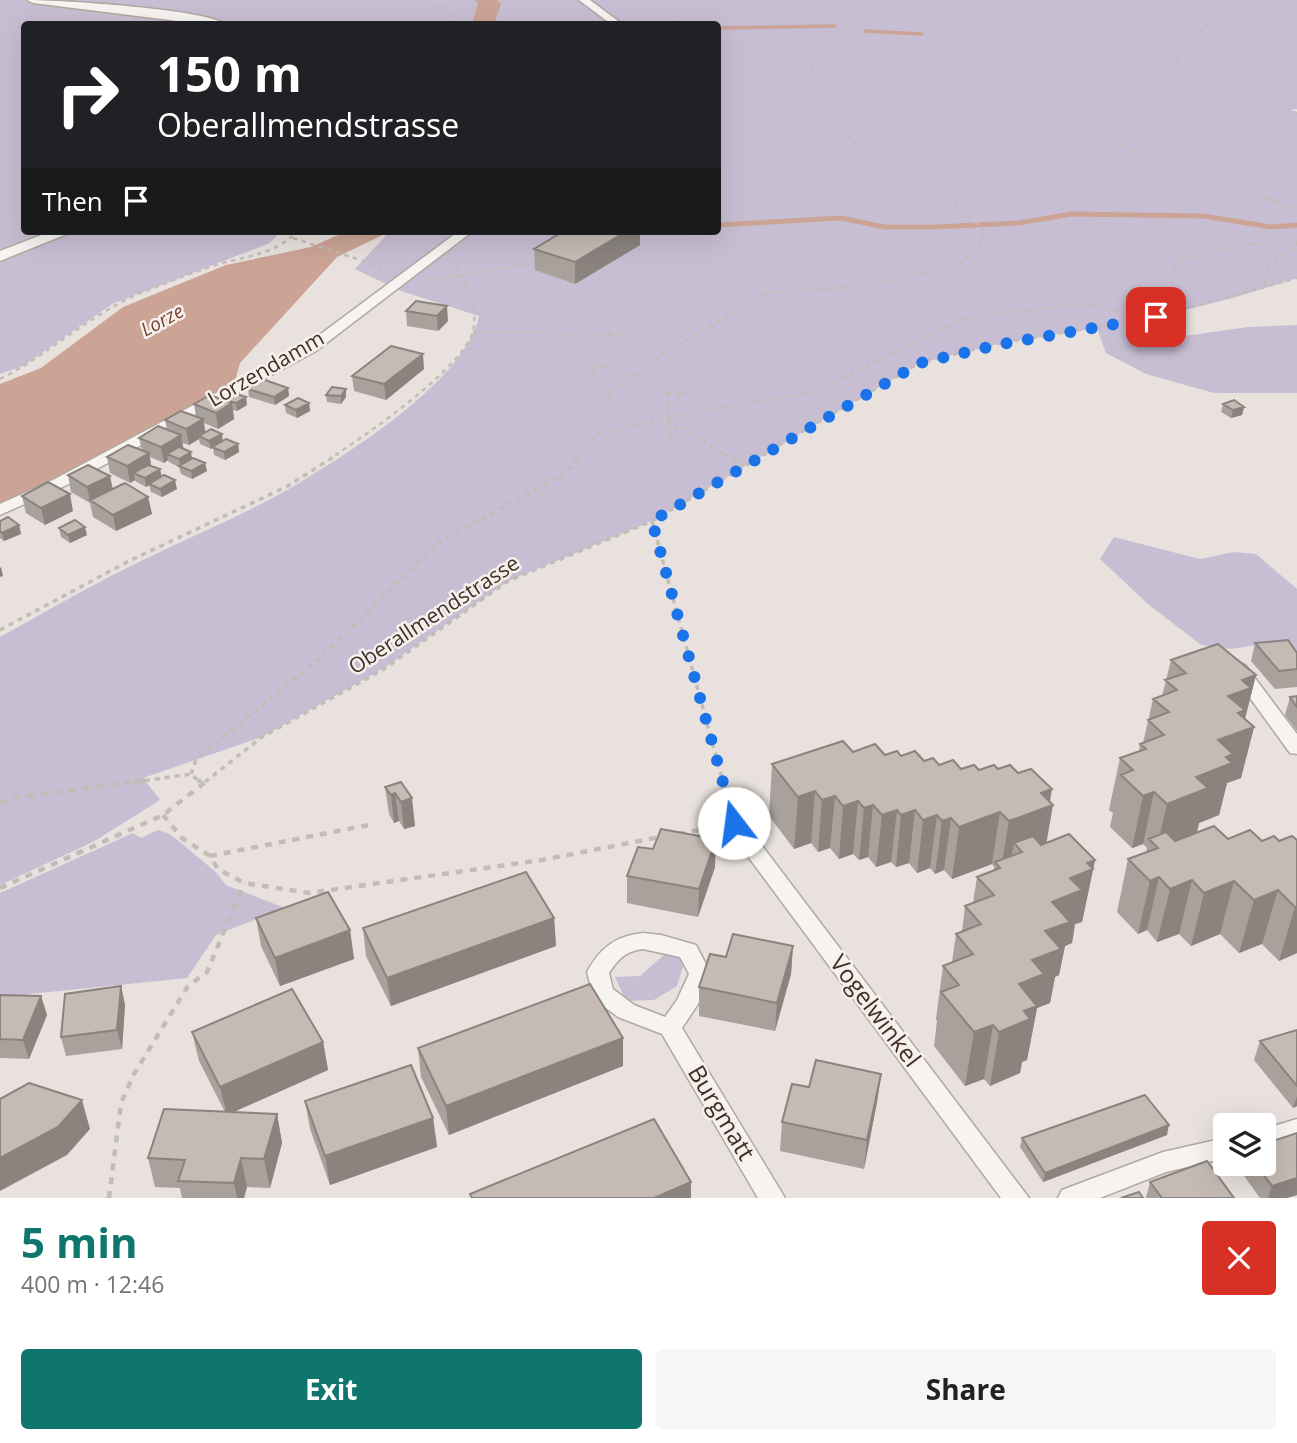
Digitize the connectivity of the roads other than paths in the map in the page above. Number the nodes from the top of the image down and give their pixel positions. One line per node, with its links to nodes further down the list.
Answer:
1 (33, 0): 3 (street)
2 (584, 0): 4 (street)
3 (202, 21)
4 (614, 21)
5 (55, 235): 7 (street)
6 (460, 235): 8 (street, Lorzendamm)
7 (0, 256)
8 (0, 510)
9 (1235, 665): 10 (street)
10 (1297, 748)
11 (734, 823): 17 (street, Vogelwinkel)
12 (670, 1028): 12 (street); 16 (street, Burgmatt)
13 (1297, 1129): 14 (street)
14 (1276, 1135)
15 (1213, 1151): 18 (street)
16 (772, 1198)
17 (1016, 1198)
18 (1072, 1198)

